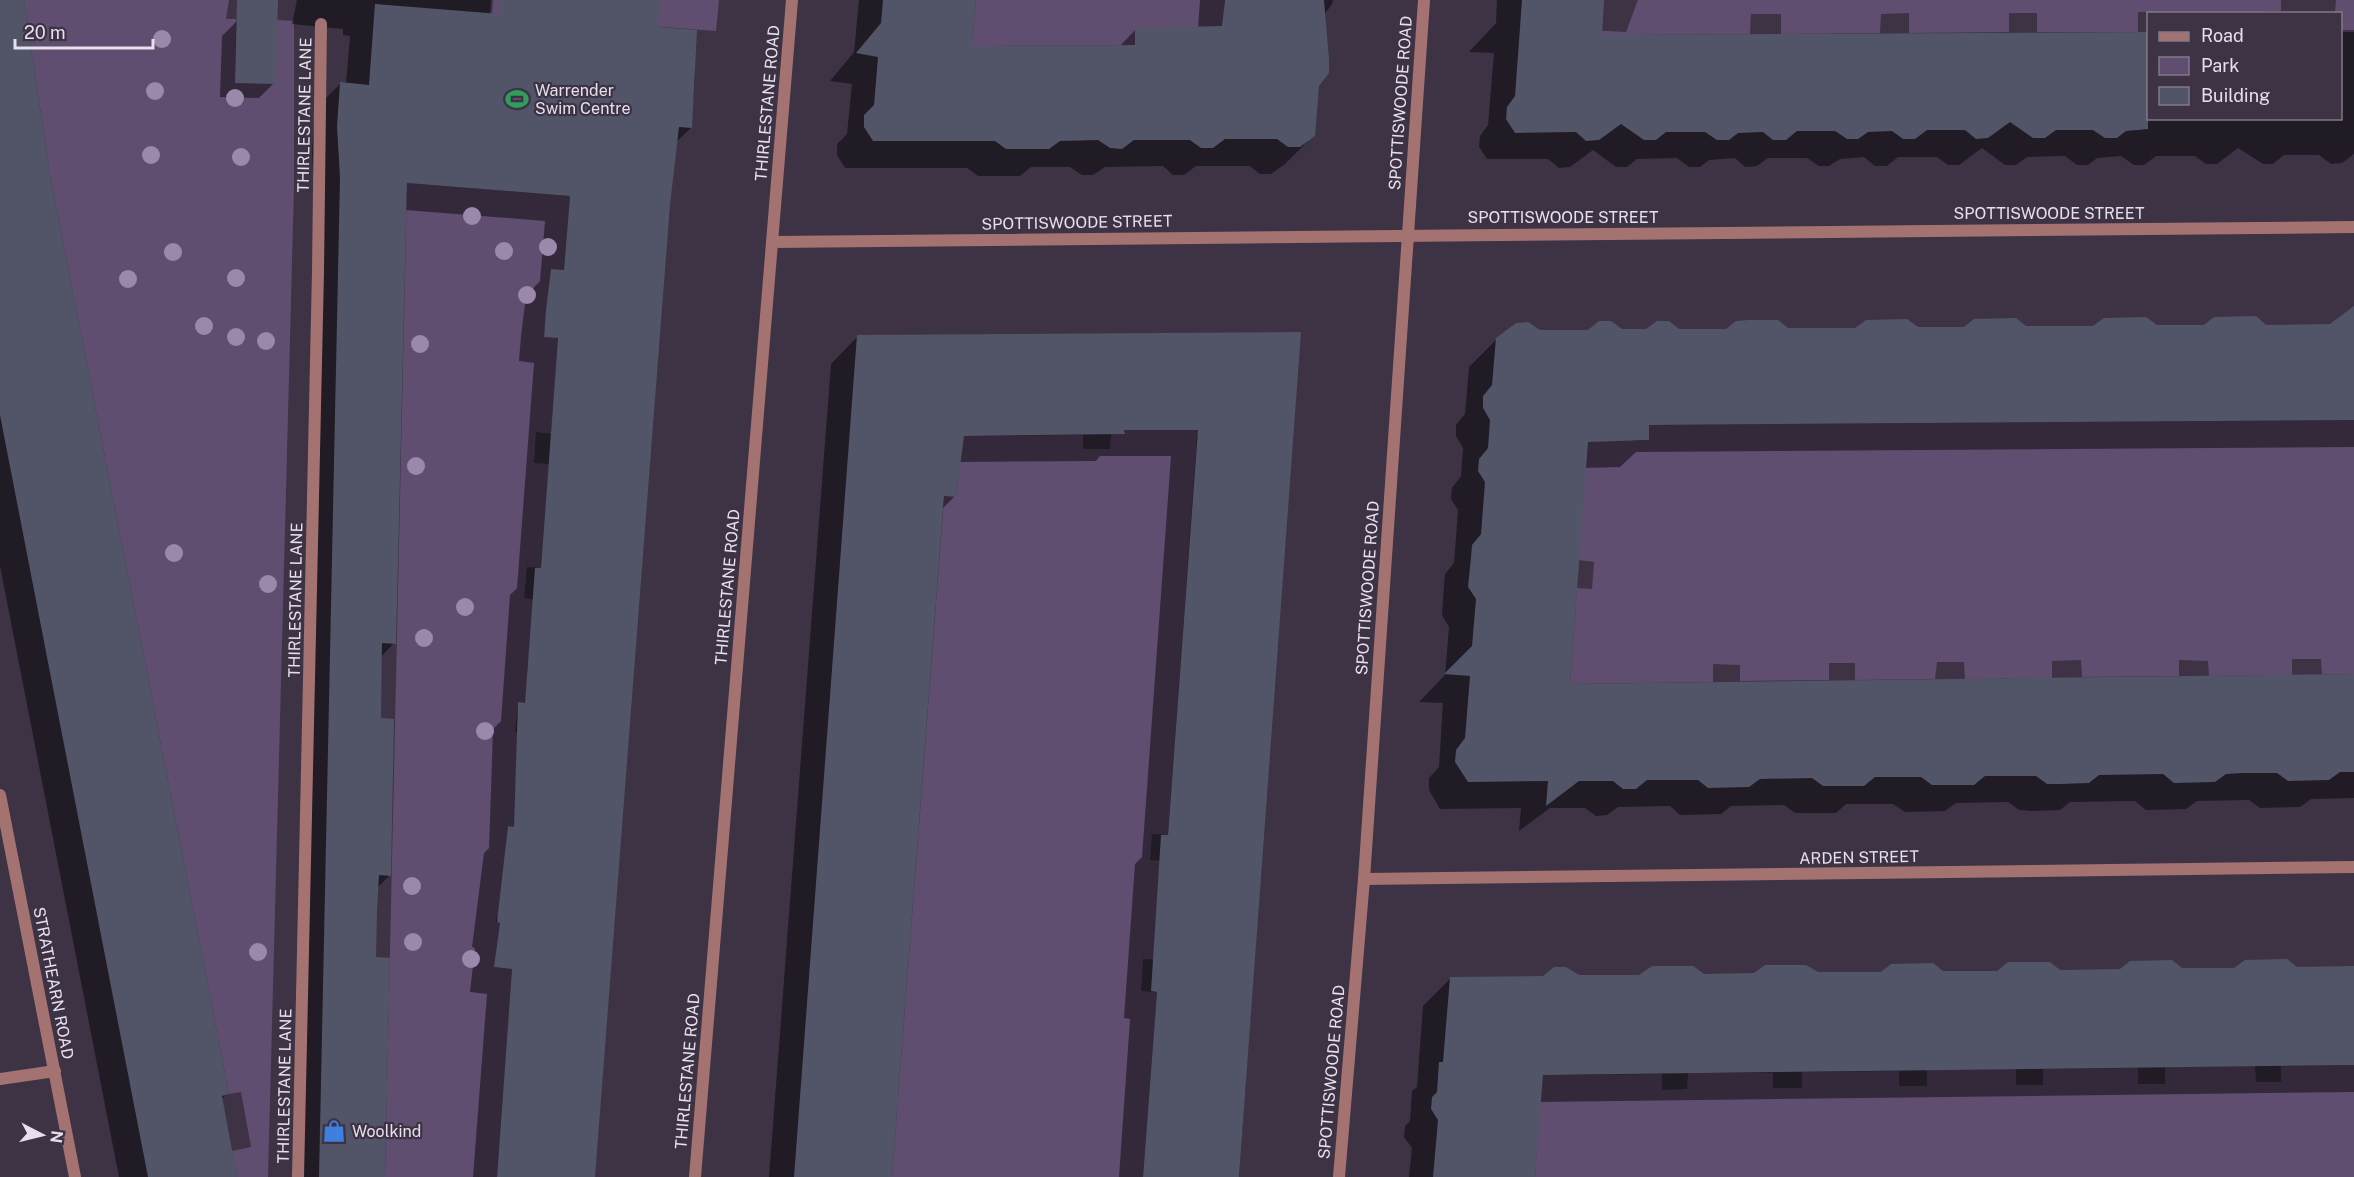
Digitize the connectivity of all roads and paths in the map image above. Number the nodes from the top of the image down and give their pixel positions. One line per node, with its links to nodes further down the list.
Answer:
1 (792, 0): 6 (street, THIRLESTANE ROAD)
2 (1424, 0): 5 (street, SPOTTISWOODE ROAD)
3 (321, 24): 13 (street, THIRLESTANE LANE)
4 (2354, 226): 5 (street, SPOTTISWOODE STREET)
5 (1408, 234): 6 (street, SPOTTISWOODE STREET); 9 (street, SPOTTISWOODE ROAD)
6 (772, 242): 14 (street, THIRLESTANE ROAD)
7 (0, 797): 10 (street, STRATHEARN ROAD)
8 (2354, 867): 9 (street, ARDEN STREET)
9 (1364, 879): 15 (street, SPOTTISWOODE ROAD)
10 (55, 1071): 11 (street); 12 (street, STRATHEARN ROAD)
11 (0, 1079)
12 (75, 1177)
13 (298, 1177)
14 (695, 1177)
15 (1339, 1177)

